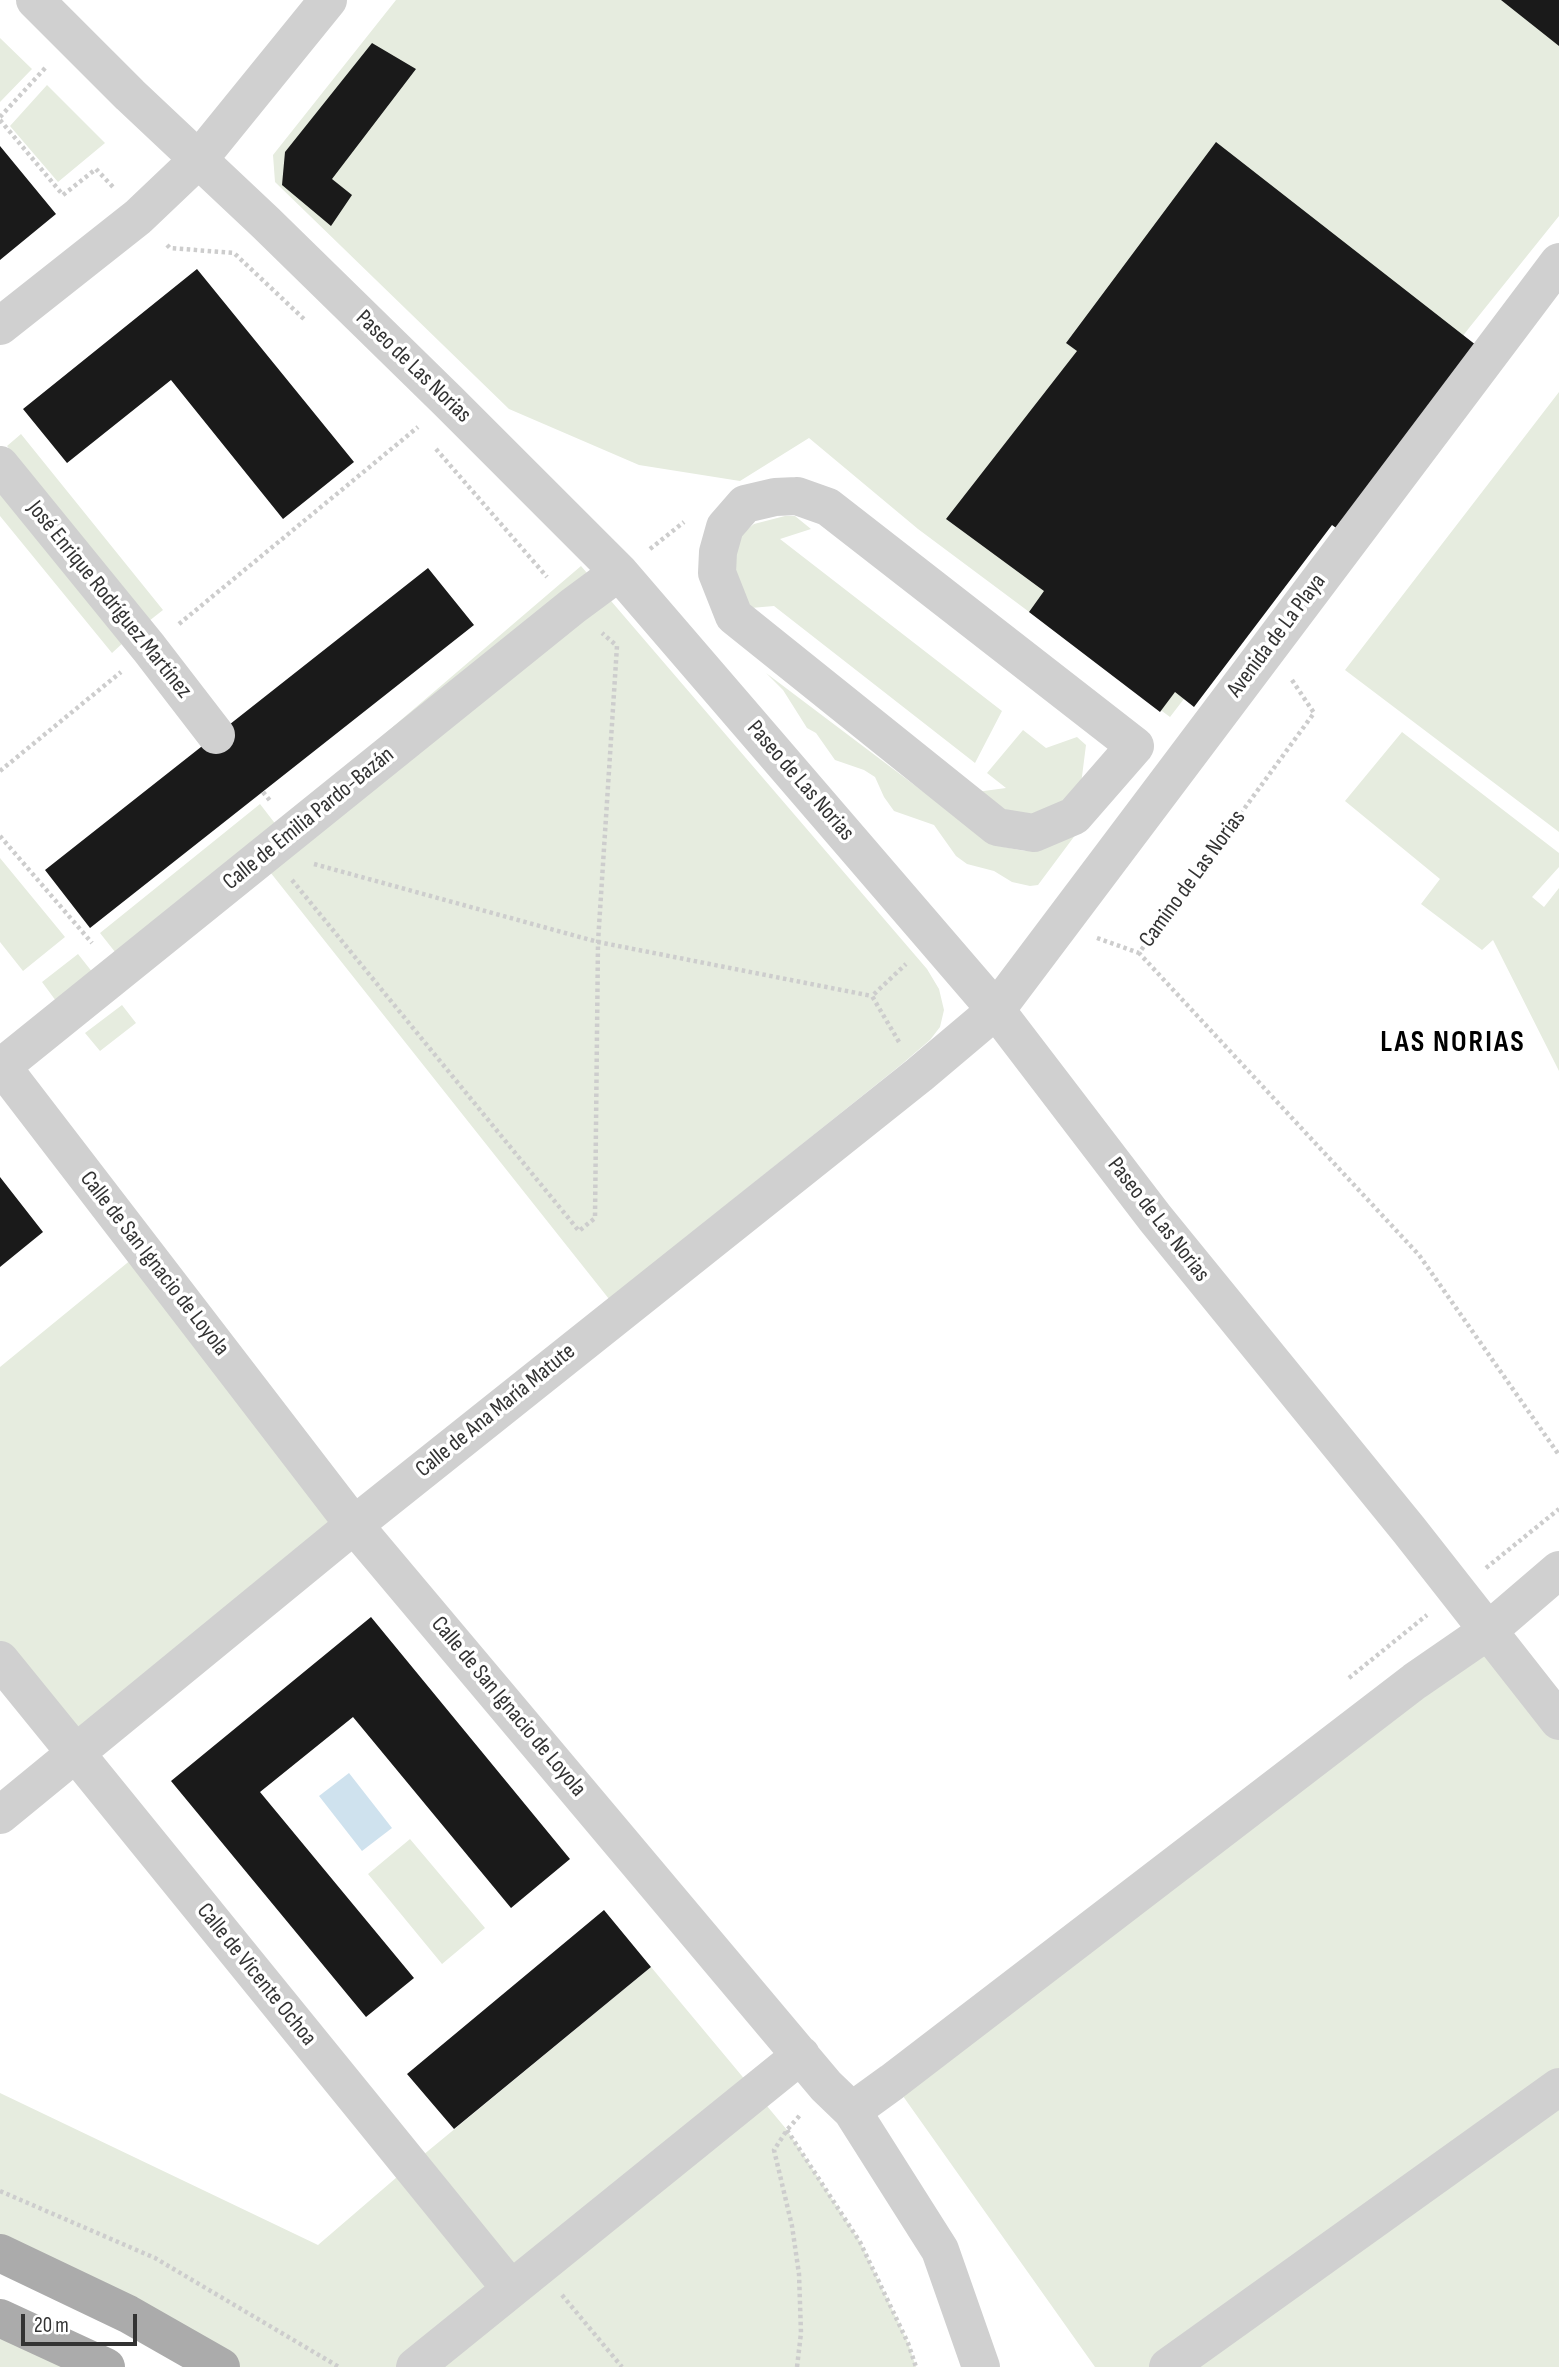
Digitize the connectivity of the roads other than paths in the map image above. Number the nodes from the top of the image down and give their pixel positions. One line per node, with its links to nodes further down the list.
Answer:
1 (35, 0): 3 (street, Paseo de Las Norias)
2 (328, 0): 3 (street)
3 (199, 159): 5 (street); 7 (street, Paseo de Las Norias)
4 (1559, 262): 10 (street, Avenida de La Playa)
5 (0, 326)
6 (0, 464): 8 (street, José Enrique Rodríguez Martínez)
7 (619, 572): 11 (street, Paseo de Las Norias); 12 (street, Calle de Emilia Pardo-Bazán)
8 (216, 735)
9 (1135, 746): 9 (street); 10 (street)
10 (1178, 768): 11 (street, Avenida de La Playa)
11 (996, 1010): 13 (street, Calle de Ana María Matute); 15 (street, Paseo de Las Norias)
12 (1, 1066): 13 (street, Calle de San Ignacio de Loyola)
13 (354, 1525): 18 (street, Calle de Ana María Matute); 20 (street, Calle de San Ignacio de Loyola)
14 (1559, 1570): 15 (street)
15 (1489, 1630): 17 (street, Paseo de Las Norias); 22 (street)
16 (0, 1660): 18 (street, Calle de Vicente Ochoa)
17 (1559, 1721)
18 (76, 1754): 19 (street, Calle de Ana María Matute); 24 (street, Calle de Vicente Ochoa)
19 (0, 1815)
20 (801, 2054): 22 (street, Calle de San Ignacio de Loyola); 24 (street)
21 (1559, 2087): 30 (street)
22 (839, 2098): 29 (street, Calle de San Ignacio de Loyola)
23 (0, 2253): 27 (main road)
24 (524, 2278): 28 (street)
25 (0, 2318): 26 (main road)
26 (106, 2367)
27 (221, 2367)
28 (415, 2367)
29 (981, 2367)
30 (1168, 2367)

